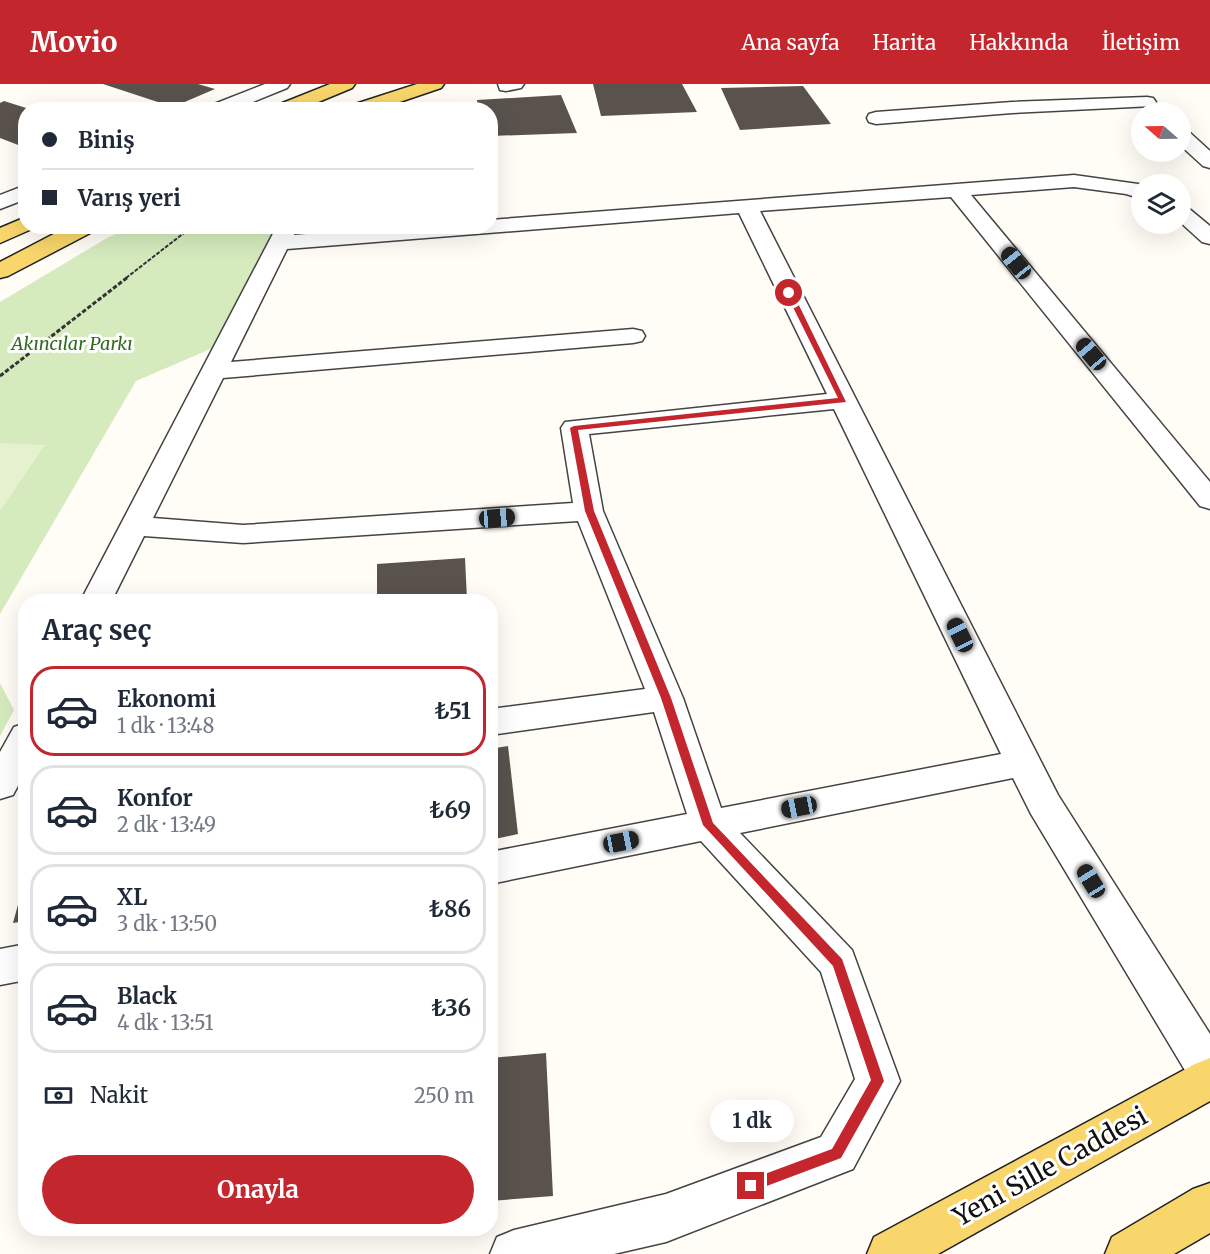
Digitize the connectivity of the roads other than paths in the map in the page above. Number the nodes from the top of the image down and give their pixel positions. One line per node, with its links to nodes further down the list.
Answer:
1 (281, 84): 5 (street)
2 (346, 84): 6 (main road)
3 (435, 84): 7 (main road)
4 (1128, 84): 8 (street)
5 (236, 102)
6 (302, 102)
7 (380, 102)
8 (1148, 102)
9 (1131, 107): 10 (street)
10 (876, 118)
11 (1191, 144): 12 (street)
12 (1210, 162)
13 (1131, 188): 14 (street)
14 (956, 190): 17 (street); 32 (street)
15 (18, 194): 16 (street)
16 (0, 202)
17 (747, 207): 21 (street); 31 (street)
18 (1210, 210): 19 (street)
19 (1191, 211)
20 (1191, 221): 27 (street)
21 (498, 225)
22 (18, 227): 26 (main road)
23 (71, 234): 28 (main road)
24 (307, 234): 25 (street)
25 (284, 235): 30 (street)
26 (0, 236)
27 (1210, 237)
28 (0, 271)
29 (633, 336): 30 (street)
30 (215, 371): 34 (street)
31 (843, 400): 33 (street); 39 (street)
32 (1210, 500)
33 (589, 511): 34 (street); 36 (street)
34 (134, 526): 35 (street)
35 (99, 594)
36 (666, 698): 37 (street); 43 (street)
37 (498, 721)
38 (18, 751): 40 (street)
39 (1023, 763): 43 (street); 47 (street)
40 (0, 785)
41 (18, 787): 42 (street)
42 (0, 790)
43 (709, 825): 44 (street); 50 (street)
44 (498, 866)
45 (18, 964): 46 (street)
46 (0, 967)
47 (1210, 1072)
48 (1210, 1078): 51 (main road, Yeni Sille Caddesi)
49 (1210, 1206): 52 (main road)
50 (514, 1254)
51 (891, 1254)
52 (1129, 1254)

